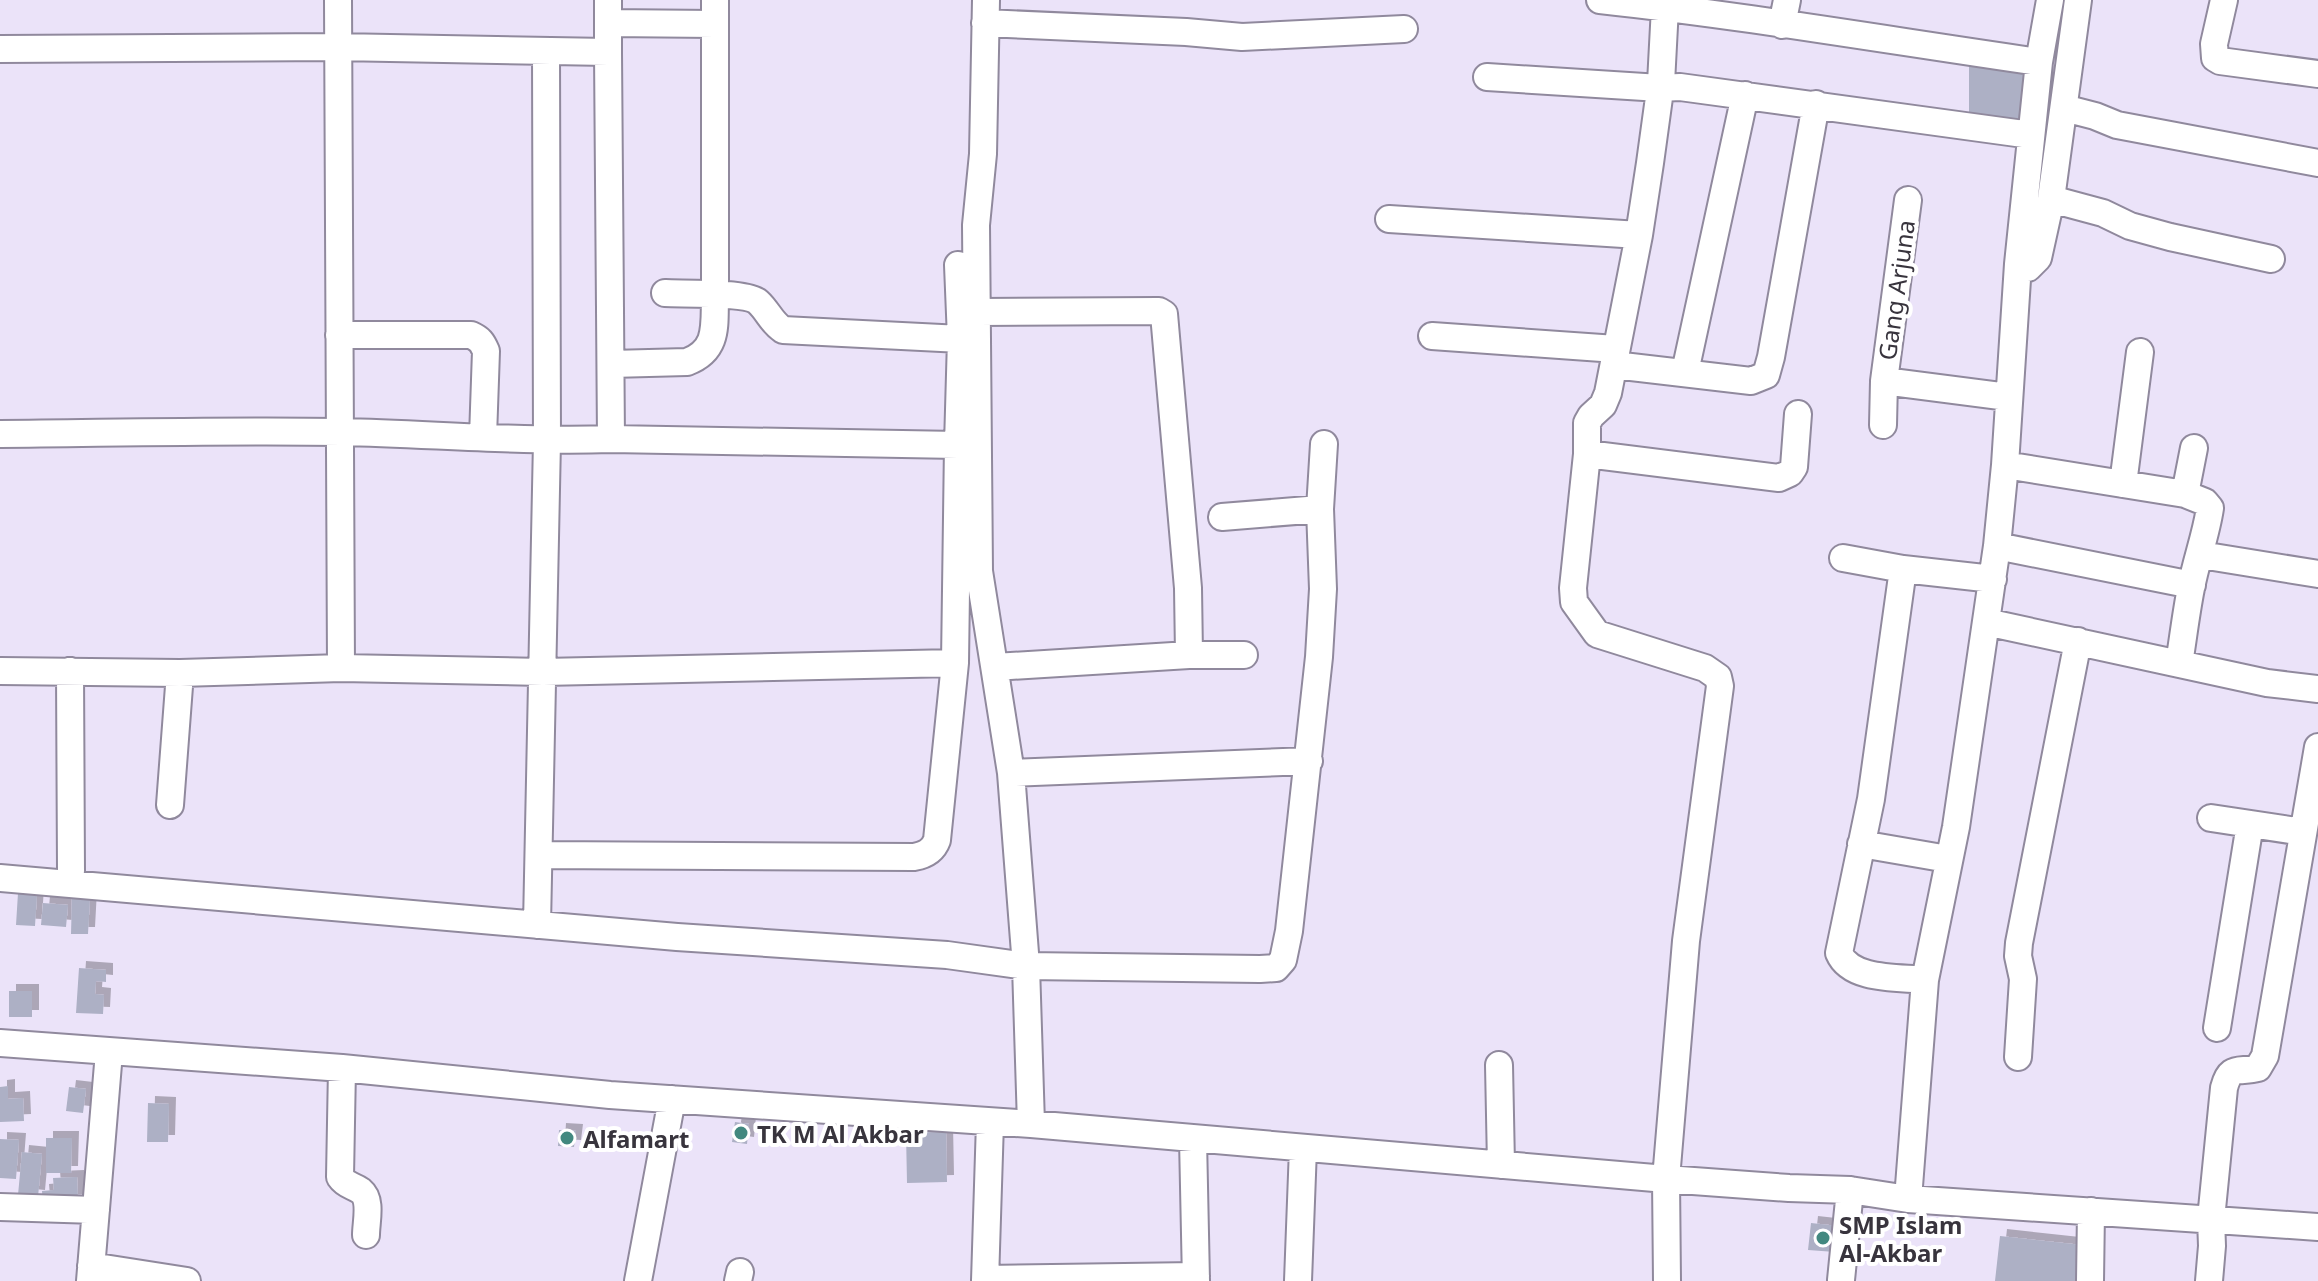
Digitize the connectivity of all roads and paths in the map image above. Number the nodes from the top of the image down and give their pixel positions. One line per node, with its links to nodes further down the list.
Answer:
1 (338, 0): 13 (street)
2 (1600, 0): 7 (street)
3 (2050, 0): 17 (street)
4 (2078, 0): 23 (street)
5 (2224, 0): 18 (street)
6 (1702, 6): 7 (street); 11 (street)
7 (1665, 7): 20 (street)
8 (985, 11): 12 (street); 35 (street)
9 (608, 12): 10 (street); 16 (street)
10 (715, 12): 34 (street)
11 (1784, 12): 17 (street)
12 (1404, 29)
13 (337, 47): 14 (street); 15 (street); 36 (street)
14 (0, 49)
15 (546, 51): 16 (street); 51 (street)
16 (608, 52): 41 (street)
17 (2039, 62): 24 (street)
18 (2318, 74)
19 (1487, 77): 20 (street)
20 (1660, 88): 21 (street); 29 (street)
21 (1745, 95): 22 (street); 42 (street)
22 (1816, 104): 24 (street); 42 (street)
23 (2064, 108): 25 (street); 26 (street)
24 (2031, 135): 31 (street)
25 (2318, 163)
26 (2051, 199): 30 (street); 31 (street)
27 (1908, 200): 43 (street, Gang Arjuna)
28 (1389, 219): 29 (street)
29 (1639, 235): 40 (street)
30 (2271, 259)
31 (2018, 264): 44 (street)
32 (958, 265): 38 (street)
33 (665, 293): 34 (street)
34 (715, 296): 38 (street); 41 (street)
35 (978, 312): 70 (street); 74 (street)
36 (339, 335): 47 (street); 49 (street)
37 (1432, 336): 40 (street)
38 (961, 339): 53 (street)
39 (2140, 352): 57 (street)
40 (1615, 357): 42 (street); 55 (street)
41 (611, 364): 50 (street)
42 (1685, 372)
43 (1884, 381): 44 (street, Gang Arjuna); 46 (street, Gang Arjuna)
44 (2008, 397): 56 (street)
45 (1798, 414): 55 (street)
46 (1883, 425)
47 (339, 432): 48 (street); 49 (street); 75 (street)
48 (0, 434)
49 (483, 437): 51 (street)
50 (611, 439): 51 (street); 53 (street)
51 (547, 441): 78 (street)
52 (1324, 444): 59 (street)
53 (958, 445): 72 (street)
54 (2194, 448): 58 (street)
55 (1587, 454): 108 (street)
56 (2005, 465): 57 (street); 61 (street)
57 (2123, 484): 58 (street)
58 (2185, 494): 62 (street)
59 (1320, 509): 60 (street); 82 (street)
60 (1222, 517)
61 (1997, 546): 66 (street); 67 (street)
62 (2201, 555): 65 (street); 67 (street)
63 (1843, 558): 64 (street)
64 (1903, 569): 66 (street); 88 (street)
65 (2318, 574)
66 (1993, 579): 68 (street)
67 (2192, 585): 73 (street)
68 (1986, 622): 69 (street); 90 (street)
69 (2078, 641): 73 (street); 99 (street)
70 (1189, 655): 71 (street); 74 (street)
71 (1244, 655)
72 (955, 663): 78 (street); 89 (street)
73 (2179, 664): 80 (street)
74 (995, 667): 83 (street)
75 (341, 668): 78 (street); 79 (street)
76 (0, 671): 77 (street)
77 (70, 671): 79 (street); 91 (street)
78 (543, 672): 89 (street)
79 (180, 673): 84 (street)
80 (2318, 689)
81 (2318, 747): 87 (street)
82 (1309, 761): 83 (street); 94 (street)
83 (1011, 773): 94 (street)
84 (170, 805)
85 (2211, 818): 86 (street)
86 (2250, 824): 87 (street); 96 (street)
87 (2303, 832): 114 (street)
88 (1861, 844): 90 (street); 95 (street)
89 (539, 855): 93 (street)
90 (1948, 859): 95 (street)
91 (71, 871)
92 (0, 878): 93 (street)
93 (537, 925): 94 (street)
94 (1026, 966): 104 (street)
95 (1925, 980): 110 (street)
96 (2217, 1028)
97 (0, 1043): 98 (street)
98 (109, 1052): 101 (street); 112 (street)
99 (2018, 1057)
100 (1499, 1065): 107 (street)
101 (342, 1068): 102 (street); 116 (street)
102 (672, 1099): 103 (street); 122 (street)
103 (990, 1122): 104 (street); 119 (street)
104 (1031, 1124): 105 (street)
105 (1193, 1139): 106 (street); 118 (street)
106 (1303, 1148): 107 (street); 123 (street)
107 (1501, 1165): 108 (street)
108 (1666, 1179): 109 (street); 124 (street)
109 (1850, 1190): 110 (street); 120 (street)
110 (1908, 1199): 113 (street)
111 (0, 1207): 112 (street)
112 (96, 1210): 117 (street)
113 (2091, 1211): 114 (street); 125 (street)
114 (2211, 1219): 115 (street); 126 (street)
115 (2318, 1227)
116 (366, 1235)
117 (90, 1274): 121 (street)
118 (1196, 1278): 119 (street)
119 (985, 1280)
120 (1841, 1280)
121 (187, 1281)
122 (638, 1281)
123 (1298, 1281)
124 (1667, 1281)
125 (2090, 1281)
126 (2209, 1281)

